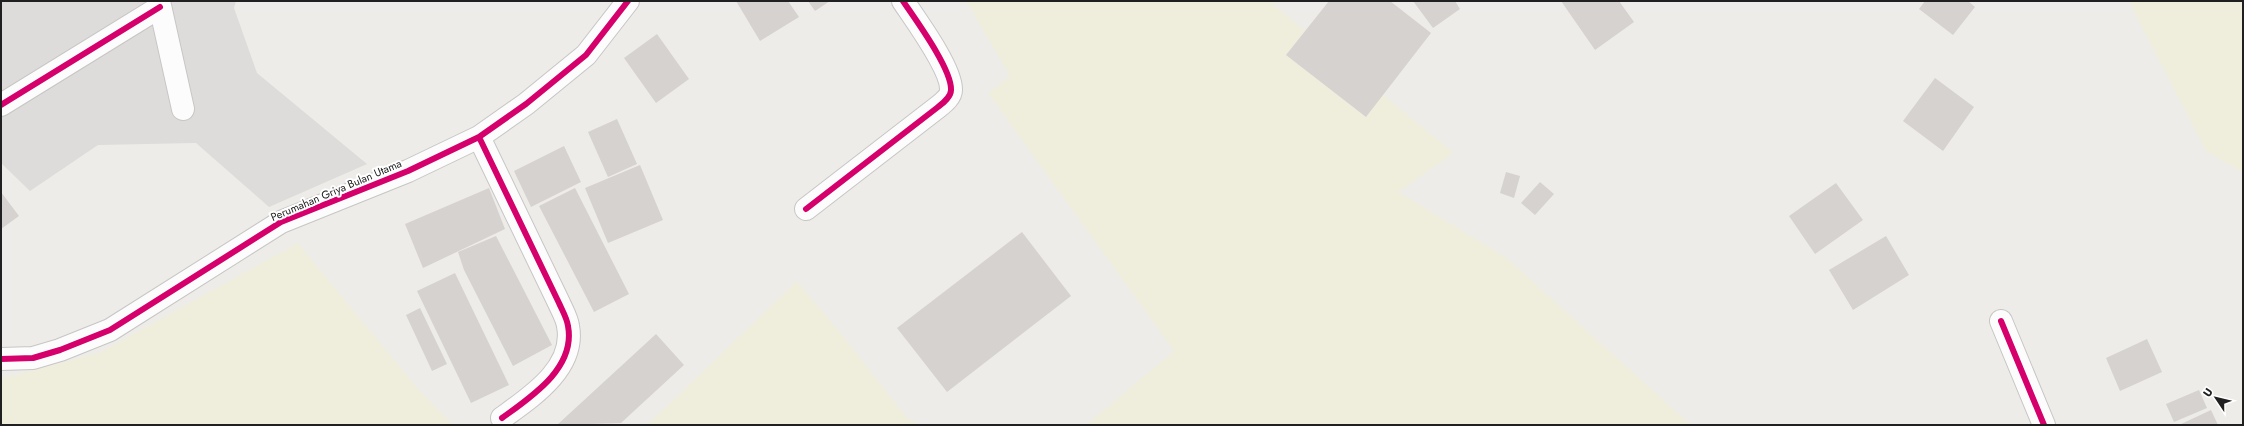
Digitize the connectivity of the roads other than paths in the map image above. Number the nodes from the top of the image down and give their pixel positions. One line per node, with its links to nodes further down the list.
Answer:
1 (628, 1): 6 (street, Perumahan Griya Bulan Utama)
2 (903, 1): 7 (street)
3 (159, 4): 4 (street); 5 (street)
4 (1, 105)
5 (183, 109)
6 (479, 137): 9 (street, Perumahan Griya Bulan Utama); 10 (street)
7 (806, 209)
8 (2001, 321): 11 (street)
9 (1, 359)
10 (502, 418)
11 (2044, 425)

